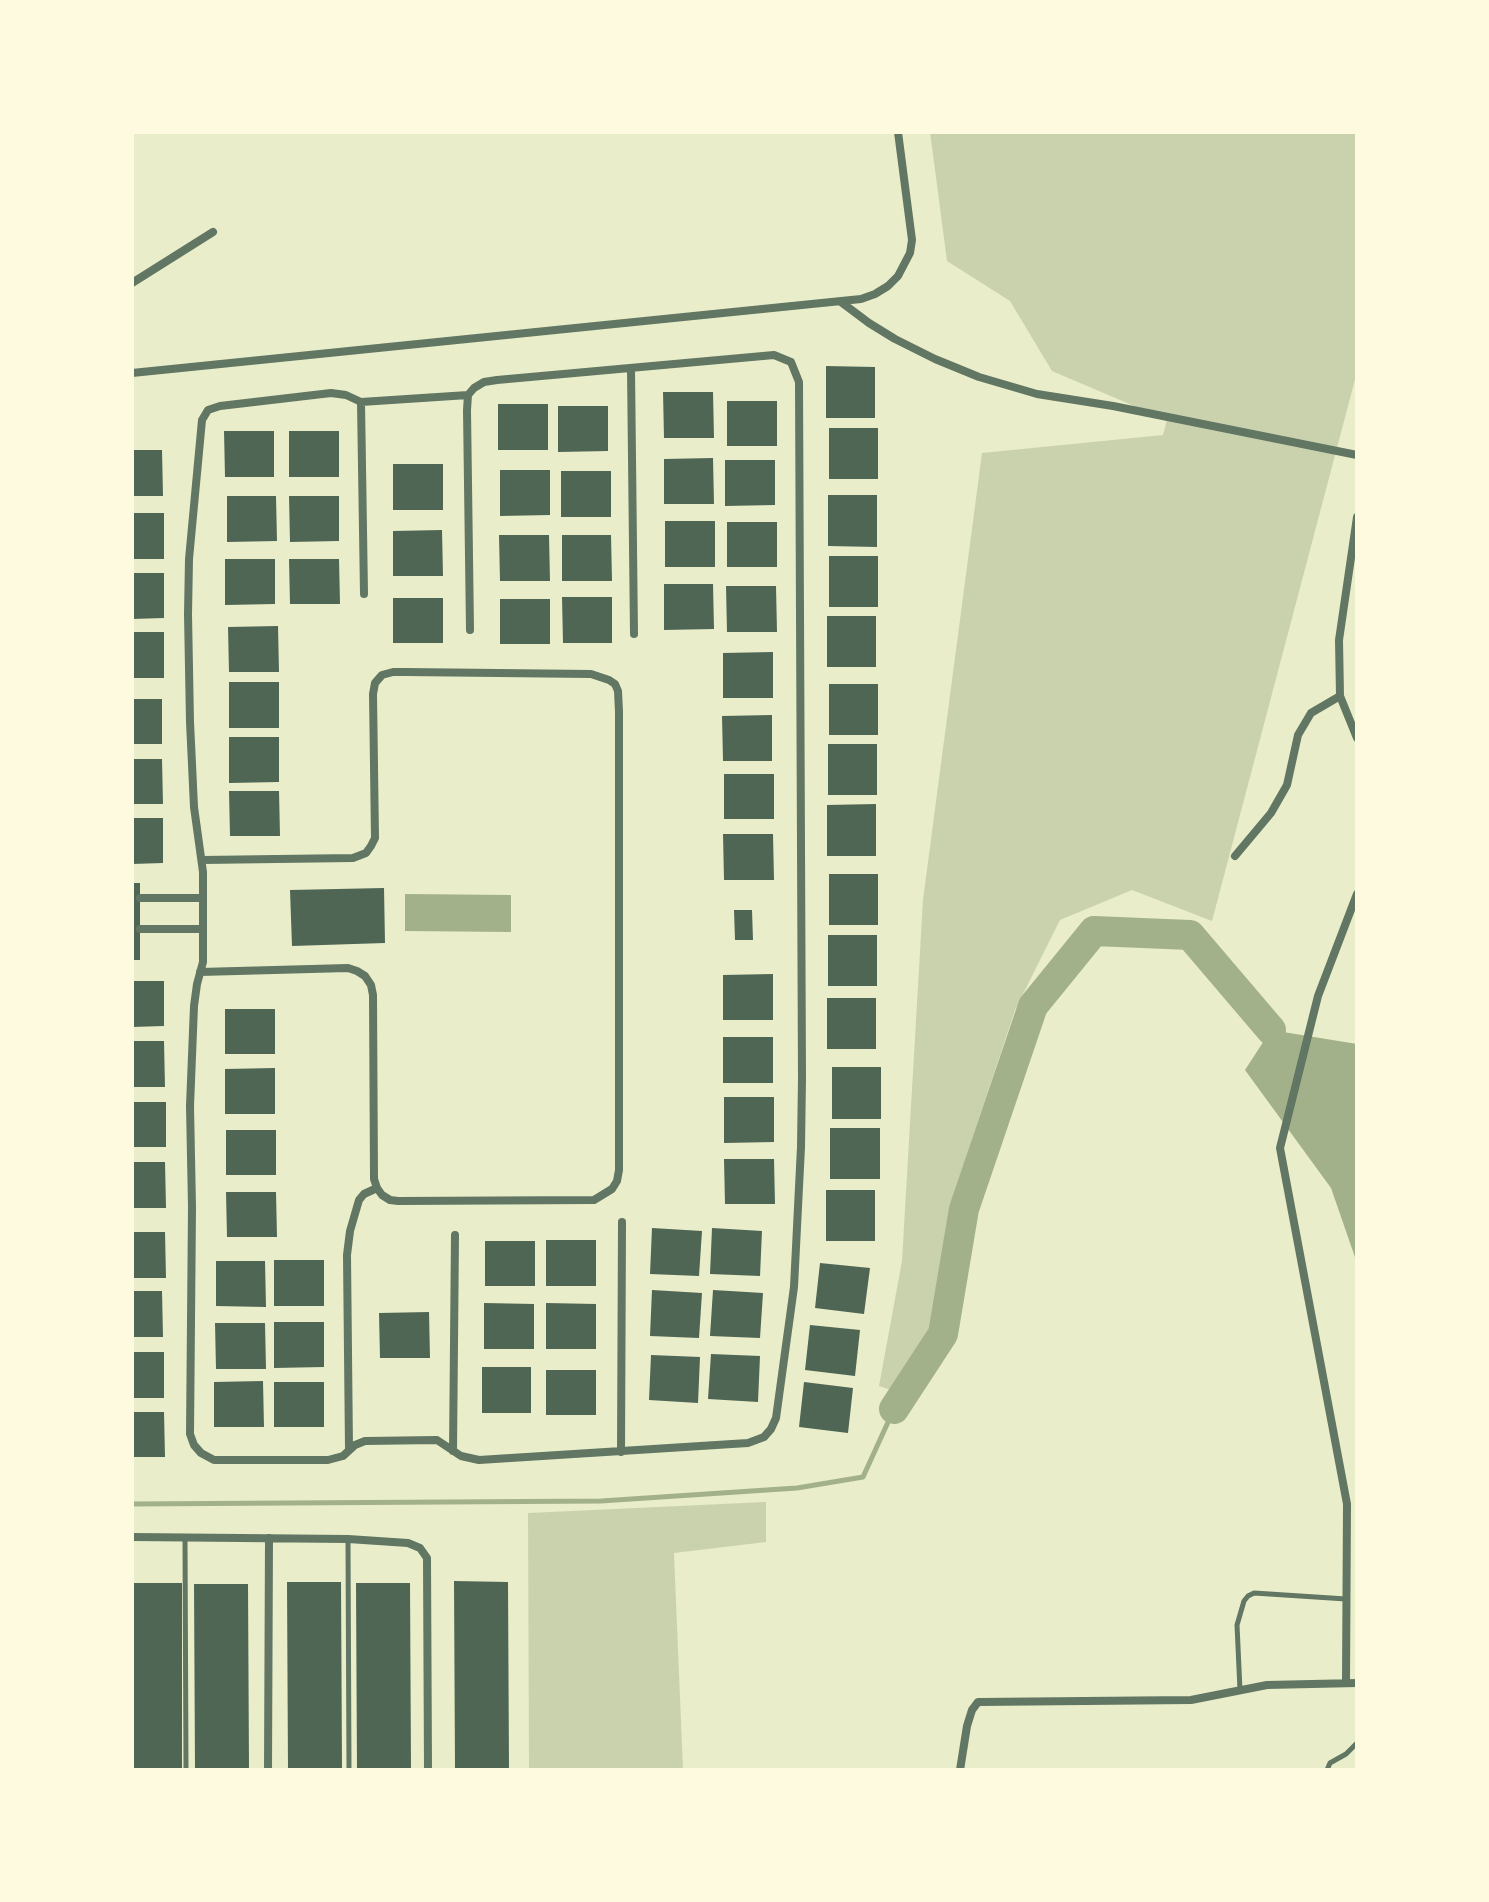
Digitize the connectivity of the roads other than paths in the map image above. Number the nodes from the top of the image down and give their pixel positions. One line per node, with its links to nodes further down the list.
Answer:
1 (898, 132): 4 (street)
2 (213, 232): 3 (street)
3 (132, 283)
4 (841, 302): 6 (street); 9 (street)
5 (631, 369): 7 (street); 13 (street); 29 (street)
6 (132, 373)
7 (468, 395): 8 (street); 12 (street)
8 (361, 402): 11 (street); 17 (street)
9 (1357, 455)
10 (1357, 517): 14 (street)
11 (364, 594)
12 (470, 630)
13 (634, 634)
14 (1340, 696): 15 (street); 16 (street)
15 (1357, 738)
16 (1235, 856)
17 (202, 860): 20 (street); 24 (street)
18 (1357, 894): 34 (street)
19 (140, 898): 20 (street)
20 (203, 898): 22 (street)
21 (140, 929): 22 (street)
22 (203, 929): 23 (street)
23 (200, 972): 24 (street); 27 (street)
24 (377, 1188): 27 (street)
25 (622, 1222): 29 (street)
26 (455, 1235): 28 (street)
27 (349, 1451): 28 (street)
28 (453, 1451): 29 (street)
29 (621, 1452)
30 (132, 1537): 31 (street)
31 (185, 1538): 32 (street); 39 (lane)
32 (269, 1538): 33 (street); 40 (street)
33 (348, 1539): 41 (lane); 42 (street)
34 (1346, 1599): 35 (street); 37 (lane)
35 (1346, 1682): 36 (street); 37 (street)
36 (1357, 1683)
37 (1240, 1691): 43 (street)
38 (1357, 1743): 44 (lane)
39 (186, 1770)
40 (268, 1770)
41 (349, 1770)
42 (428, 1770)
43 (960, 1770)
44 (1327, 1770)

